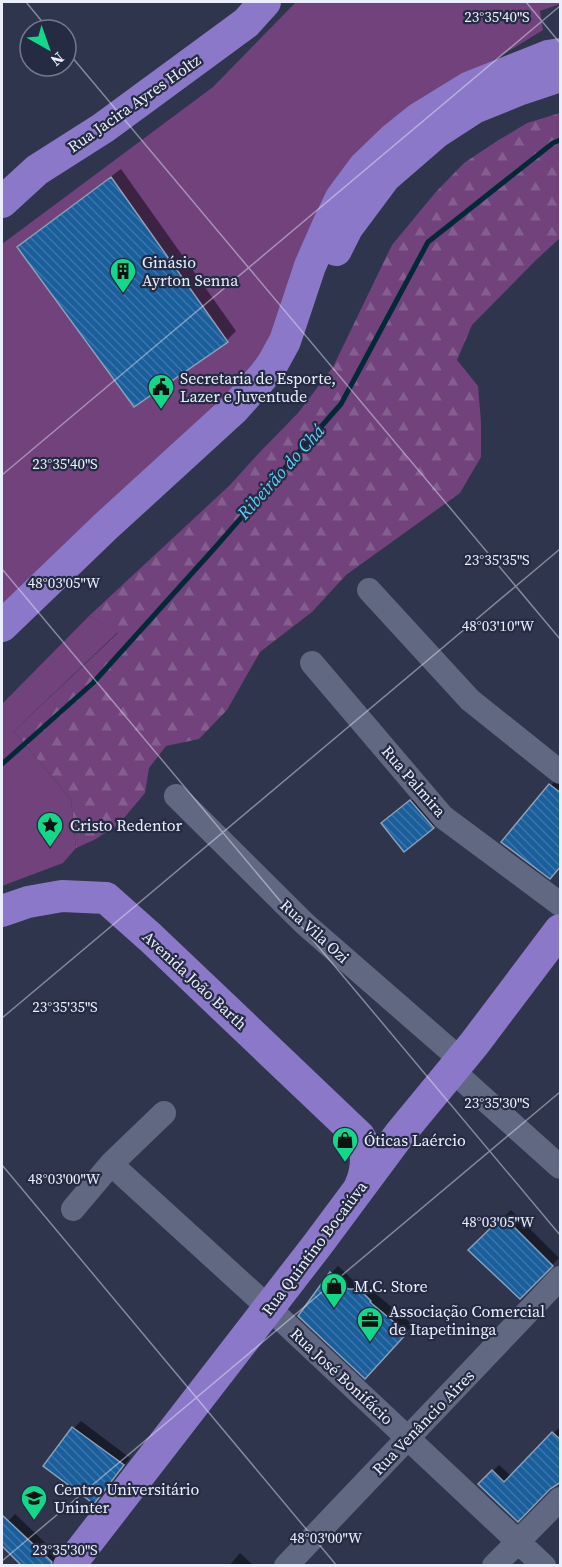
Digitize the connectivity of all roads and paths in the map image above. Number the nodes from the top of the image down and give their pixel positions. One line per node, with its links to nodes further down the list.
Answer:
1 (265, 2): 4 (main road, Rua Jacira Ayres Holtz)
2 (561, 54): 5 (main road)
3 (561, 76): 5 (main road)
4 (2, 202)
5 (299, 302): 7 (main road)
6 (369, 590): 9 (street)
7 (2, 626)
8 (312, 663): 11 (street, Rua Palmira)
9 (561, 772)
10 (176, 795): 14 (street, Rua Vila Ozi)
11 (561, 904)
12 (2, 911): 17 (main road, Avenida João Barth)
13 (557, 944): 14 (main road, Rua Quintino Bocaiúva)
14 (457, 1065): 16 (main road, Rua Quintino Bocaiúva); 19 (street, Rua Vila Ozi)
15 (164, 1113): 18 (street)
16 (399, 1135): 17 (main road); 20 (main road, Rua Quintino Bocaiúva)
17 (359, 1136): 20 (main road)
18 (111, 1164): 21 (street); 23 (street, Rua José Bonifácio)
19 (561, 1167)
20 (357, 1193): 23 (main road, Rua Quintino Bocaiúva)
21 (73, 1209)
22 (561, 1278): 24 (street, Rua Venâncio Aires)
23 (269, 1308): 24 (street, Rua José Bonifácio); 27 (main road, Rua Quintino Bocaiúva)
24 (407, 1438): 26 (street, Rua José Bonifácio); 28 (street, Rua Venâncio Aires)
25 (561, 1499): 26 (street)
26 (518, 1542): 29 (street); 30 (street, Rua José Bonifácio)
27 (69, 1566)
28 (286, 1566)
29 (494, 1566)
30 (544, 1566)

